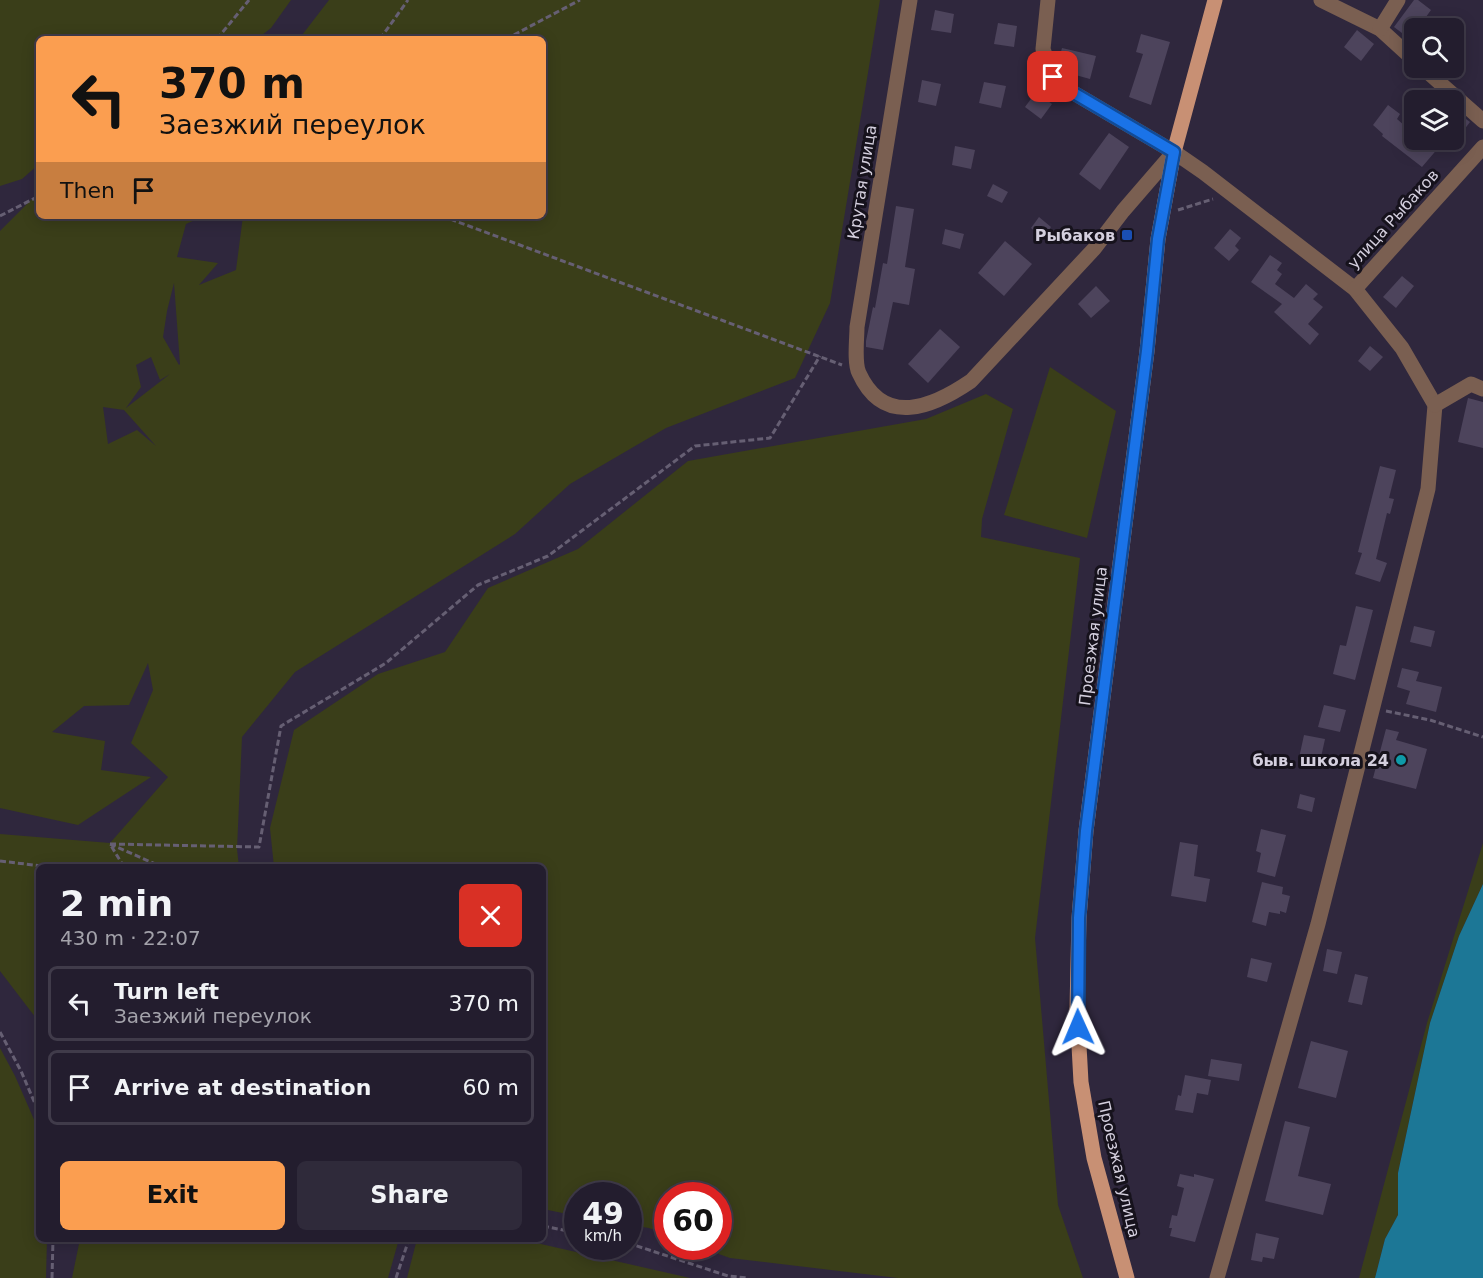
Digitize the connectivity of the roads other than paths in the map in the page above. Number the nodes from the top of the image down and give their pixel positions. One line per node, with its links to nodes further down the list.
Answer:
1 (910, 0): 11 (street, Крутая улица)
2 (1048, 0): 11 (street)
3 (1215, 0): 11 (main road, Проезжая улица)
4 (1321, 0): 6 (street)
5 (1398, 0): 6 (street)
6 (1380, 29): 7 (street)
7 (1404, 51)
8 (1434, 78): 9 (street)
9 (1483, 121)
10 (1483, 147): 12 (street, улица Рыбаков)
11 (1174, 152): 12 (street); 15 (main road, Проезжая улица)
12 (1355, 289): 14 (street)
13 (1483, 389): 14 (street)
14 (1435, 405): 16 (street)
15 (1127, 1278)
16 (1217, 1278)

